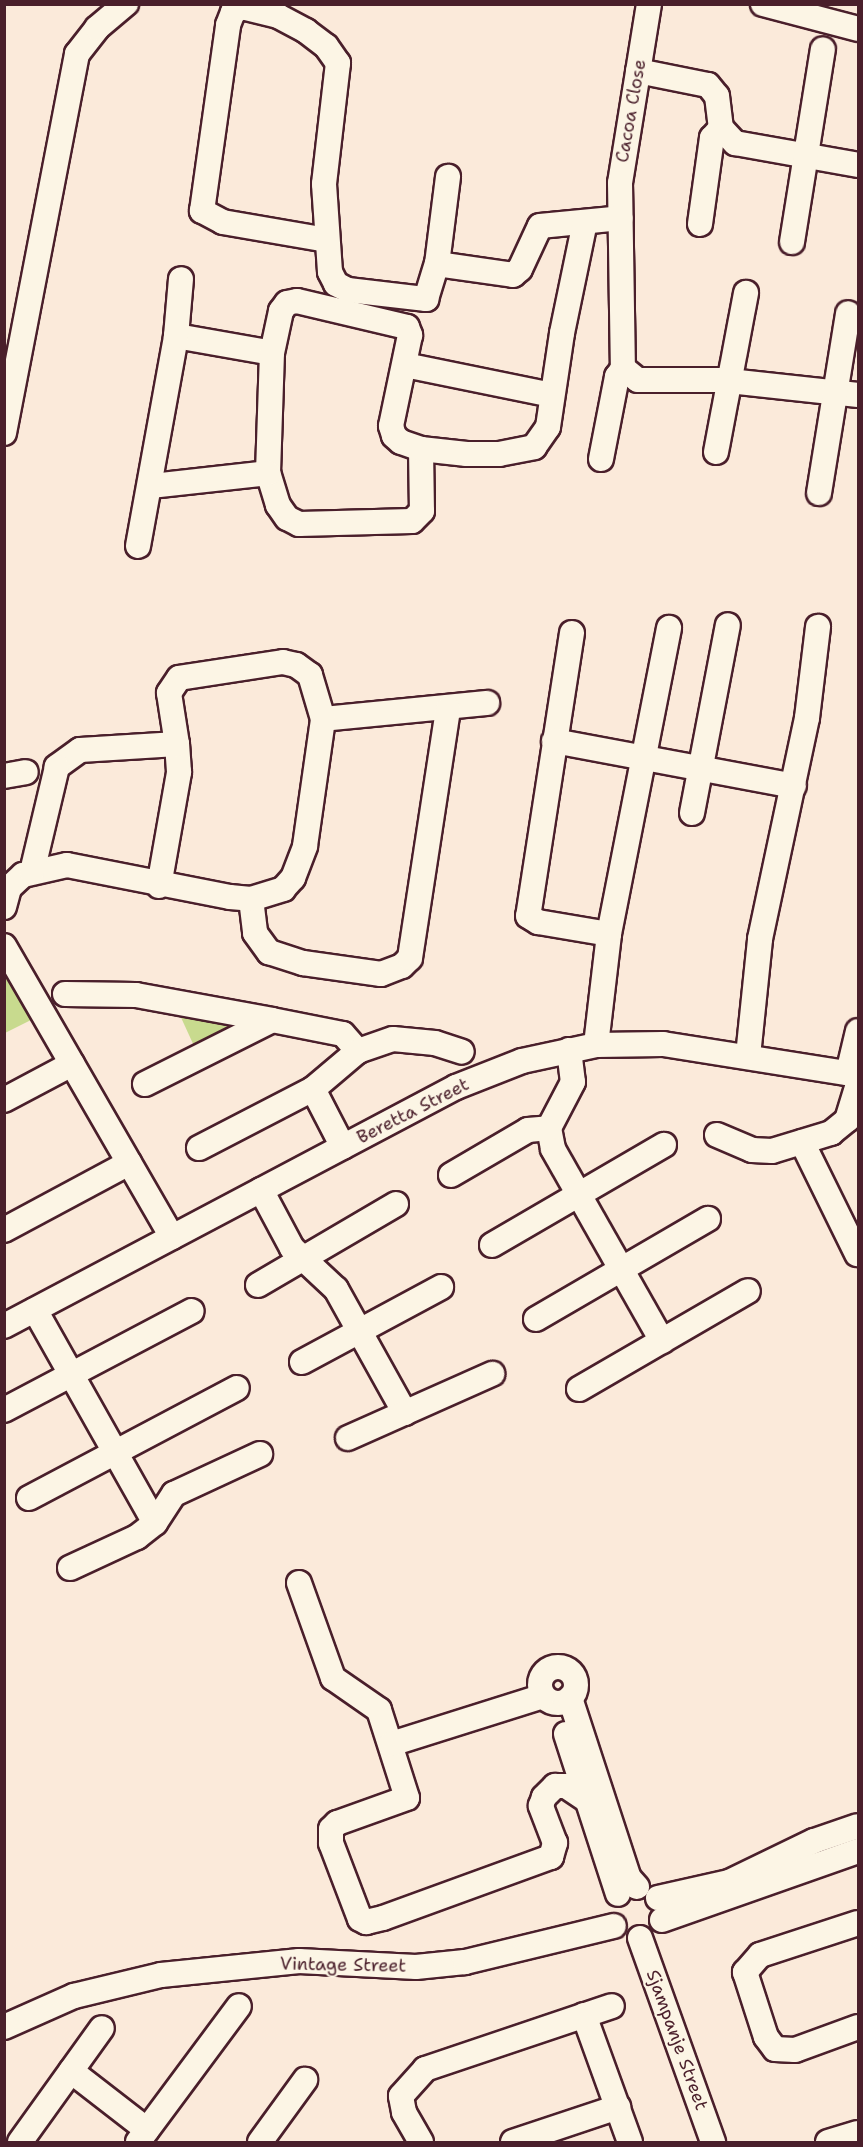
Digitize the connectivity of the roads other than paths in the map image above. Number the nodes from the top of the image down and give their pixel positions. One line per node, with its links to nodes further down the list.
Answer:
1 (126, 4): 30 (street)
2 (650, 4): 9 (street, Cacoa Close)
3 (763, 4): 5 (street)
4 (236, 7): 17 (street); 17 (street)
5 (790, 8): 6 (street)
6 (833, 13): 7 (street)
7 (858, 29)
8 (823, 49): 11 (street)
9 (636, 78): 10 (street); 14 (street, Cacoa Close)
10 (721, 128): 11 (street); 16 (street)
11 (806, 155): 12 (street); 18 (street)
12 (858, 165)
13 (448, 177): 19 (street)
14 (621, 218): 15 (street); 26 (street, Cacoa Close)
15 (585, 222): 19 (street); 28 (street)
16 (700, 224)
17 (327, 240): 19 (street)
18 (792, 242)
19 (437, 264)
20 (181, 279): 23 (street)
21 (746, 293): 27 (street)
22 (848, 314): 29 (street)
23 (176, 336): 24 (street); 35 (street)
24 (272, 353): 25 (street); 34 (street)
25 (405, 365): 28 (street); 31 (street)
26 (623, 368): 27 (street); 33 (street, Cacoa Close)
27 (728, 381): 29 (street); 32 (street)
28 (552, 394): 31 (street)
29 (847, 394): 36 (street)
30 (4, 433)
31 (421, 449): 34 (street)
32 (716, 452)
33 (601, 459)
34 (268, 473): 35 (street)
35 (152, 486): 37 (street)
36 (819, 493)
37 (138, 546)
38 (728, 625): 48 (street)
39 (818, 627): 49 (street)
40 (669, 628): 47 (street)
41 (572, 633): 45 (street)
42 (487, 703): 43 (street)
43 (448, 709): 44 (street); 54 (street)
44 (323, 719): 46 (street); 54 (street)
45 (554, 741): 47 (street); 55 (street)
46 (177, 744): 51 (street); 52 (street)
47 (645, 756): 48 (street); 55 (street)
48 (701, 767): 49 (street); 50 (street)
49 (794, 786): 64 (street)
50 (692, 813)
51 (32, 872): 52 (street); 53 (street)
52 (159, 886): 54 (street)
53 (5, 899)
54 (250, 899)
55 (609, 934): 60 (street)
56 (4, 946): 65 (street)
57 (65, 994): 58 (street)
58 (272, 1020): 62 (street); 67 (street)
59 (858, 1031): 66 (street)
60 (596, 1045): 61 (street, Beretta Street); 64 (street, Beretta Street)
61 (569, 1050): 70 (street); 74 (street, Beretta Street)
62 (358, 1051): 63 (street); 68 (street)
63 (462, 1052)
64 (748, 1056): 66 (street, Beretta Street)
65 (72, 1064): 69 (street); 76 (street)
66 (855, 1077): 72 (street)
67 (145, 1084)
68 (313, 1089): 74 (street); 75 (street)
69 (4, 1100)
70 (549, 1128): 77 (street); 79 (street)
71 (717, 1135): 72 (street)
72 (802, 1142): 81 (street)
73 (664, 1144): 79 (street)
74 (343, 1147): 78 (street, Beretta Street)
75 (200, 1148)
76 (129, 1163): 83 (street); 84 (street)
77 (451, 1175)
78 (261, 1191): 84 (street, Beretta Street); 87 (street)
79 (579, 1194): 85 (street); 88 (street)
80 (396, 1204): 87 (street)
81 (849, 1214): 86 (street)
82 (708, 1219): 88 (street)
83 (4, 1230)
84 (172, 1237): 92 (street, Beretta Street)
85 (492, 1245)
86 (857, 1254)
87 (303, 1258): 89 (street); 96 (street)
88 (621, 1269): 94 (street); 97 (street)
89 (258, 1285)
90 (441, 1287): 96 (street)
91 (748, 1291): 97 (street)
92 (35, 1310): 95 (street, Beretta Street); 100 (street)
93 (192, 1311): 100 (street)
94 (536, 1319)
95 (4, 1326)
96 (360, 1331): 98 (street); 104 (street)
97 (662, 1341): 102 (street)
98 (302, 1362)
99 (492, 1374): 104 (street)
100 (71, 1375): 103 (street); 106 (street)
101 (237, 1388): 106 (street)
102 (579, 1389)
103 (4, 1410)
104 (405, 1413): 105 (street)
105 (348, 1438)
106 (115, 1454): 108 (street); 109 (street)
107 (260, 1454): 109 (street)
108 (29, 1498)
109 (155, 1522): 110 (street)
110 (70, 1568)
111 (299, 1583): 113 (street)
112 (556, 1699): 113 (street); 114 (street); 117 (street)
113 (391, 1744): 114 (street)
114 (584, 1798): 117 (street)
115 (858, 1826): 118 (street)
116 (858, 1851): 118 (street)
117 (627, 1891): 118 (street); 120 (street)
118 (660, 1909): 121 (street)
119 (858, 1923): 126 (street)
120 (614, 1926): 121 (street); 125 (street, Vintage Street)
121 (640, 1938): 138 (street, Sjampanje Street)
122 (239, 2006): 132 (street)
123 (612, 2006): 124 (street)
124 (584, 2015): 130 (street); 135 (street)
125 (4, 2027)
126 (858, 2027)
127 (102, 2028): 128 (street)
128 (71, 2071): 132 (street); 133 (street)
129 (305, 2080): 134 (street)
130 (618, 2107): 136 (street); 137 (street)
131 (858, 2133): 139 (street)
132 (143, 2136)
133 (20, 2142)
134 (260, 2142)
135 (421, 2142)
136 (513, 2142)
137 (630, 2142)
138 (713, 2142)
139 (828, 2142)

